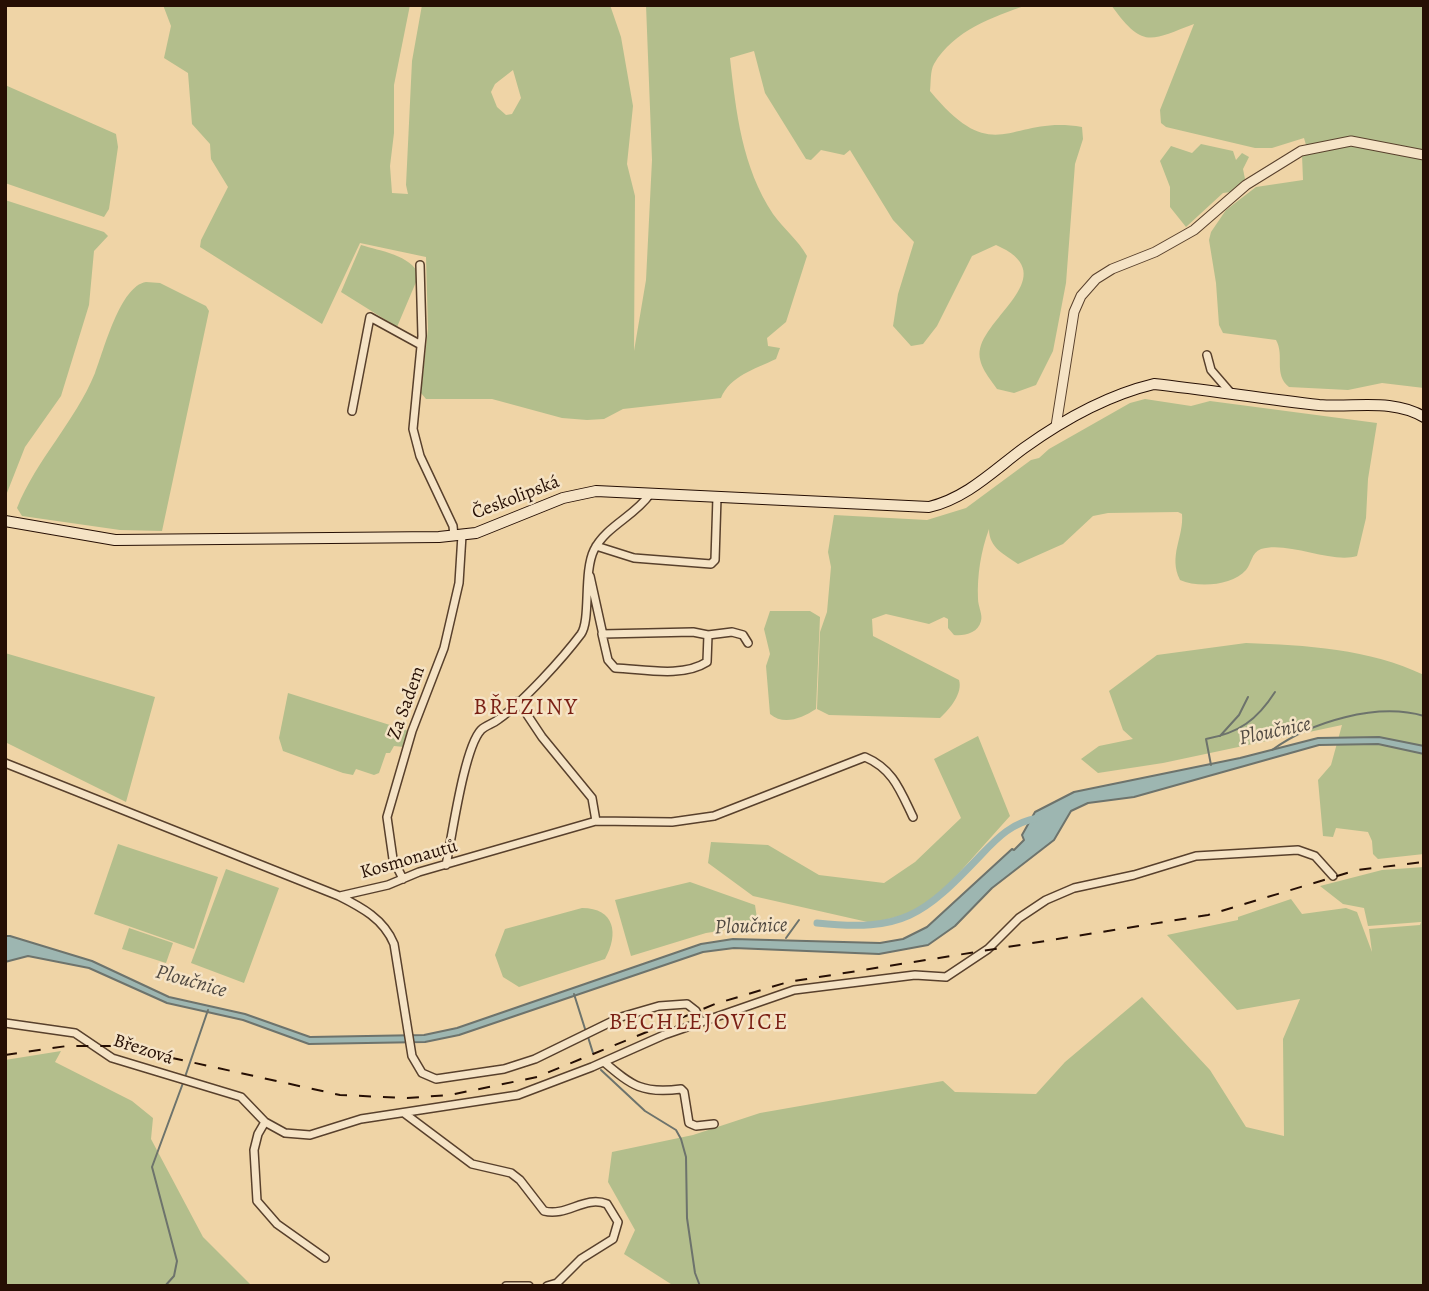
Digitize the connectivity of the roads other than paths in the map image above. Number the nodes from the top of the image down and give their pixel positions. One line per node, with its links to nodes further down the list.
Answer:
1 (1424, 155): 8 (street)
2 (420, 265): 3 (street)
3 (421, 345): 6 (street); 12 (street)
4 (1207, 355): 5 (street)
5 (1230, 392): 7 (main road, Českolipská); 8 (main road, Českolipská)
6 (352, 411)
7 (1424, 417)
8 (1056, 426): 10 (main road, Českolipská)
9 (650, 494): 10 (main road, Českolipská); 12 (main road, Českolipská); 13 (street)
10 (717, 497): 13 (street)
11 (5, 522): 12 (main road, Českolipská)
12 (458, 536): 24 (street, Za Sadem)
13 (596, 546): 14 (street)
14 (588, 569): 15 (street); 18 (street)
15 (603, 635): 16 (street); 16 (street)
16 (708, 635): 17 (street)
17 (748, 643)
18 (518, 701): 21 (street); 22 (street)
19 (5, 763): 26 (street, Kosmonautů)
20 (913, 817): 21 (street, Kosmonautů)
21 (596, 821): 22 (street, Kosmonautů)
22 (446, 865): 24 (street, Kosmonautů)
23 (1333, 876): 28 (street)
24 (403, 879): 25 (street, Kosmonautů)
25 (364, 890): 26 (street, Kosmonautů); 27 (street)
26 (339, 896): 27 (street)
27 (361, 907): 28 (street)
28 (700, 1021): 30 (street)
29 (5, 1023): 32 (street, Březová)
30 (604, 1062): 31 (street); 33 (street)
31 (404, 1112): 32 (street); 37 (street)
32 (265, 1122): 34 (street)
33 (714, 1124)
34 (325, 1258)
35 (506, 1286): 36 (street)
36 (529, 1286)
37 (547, 1286)

